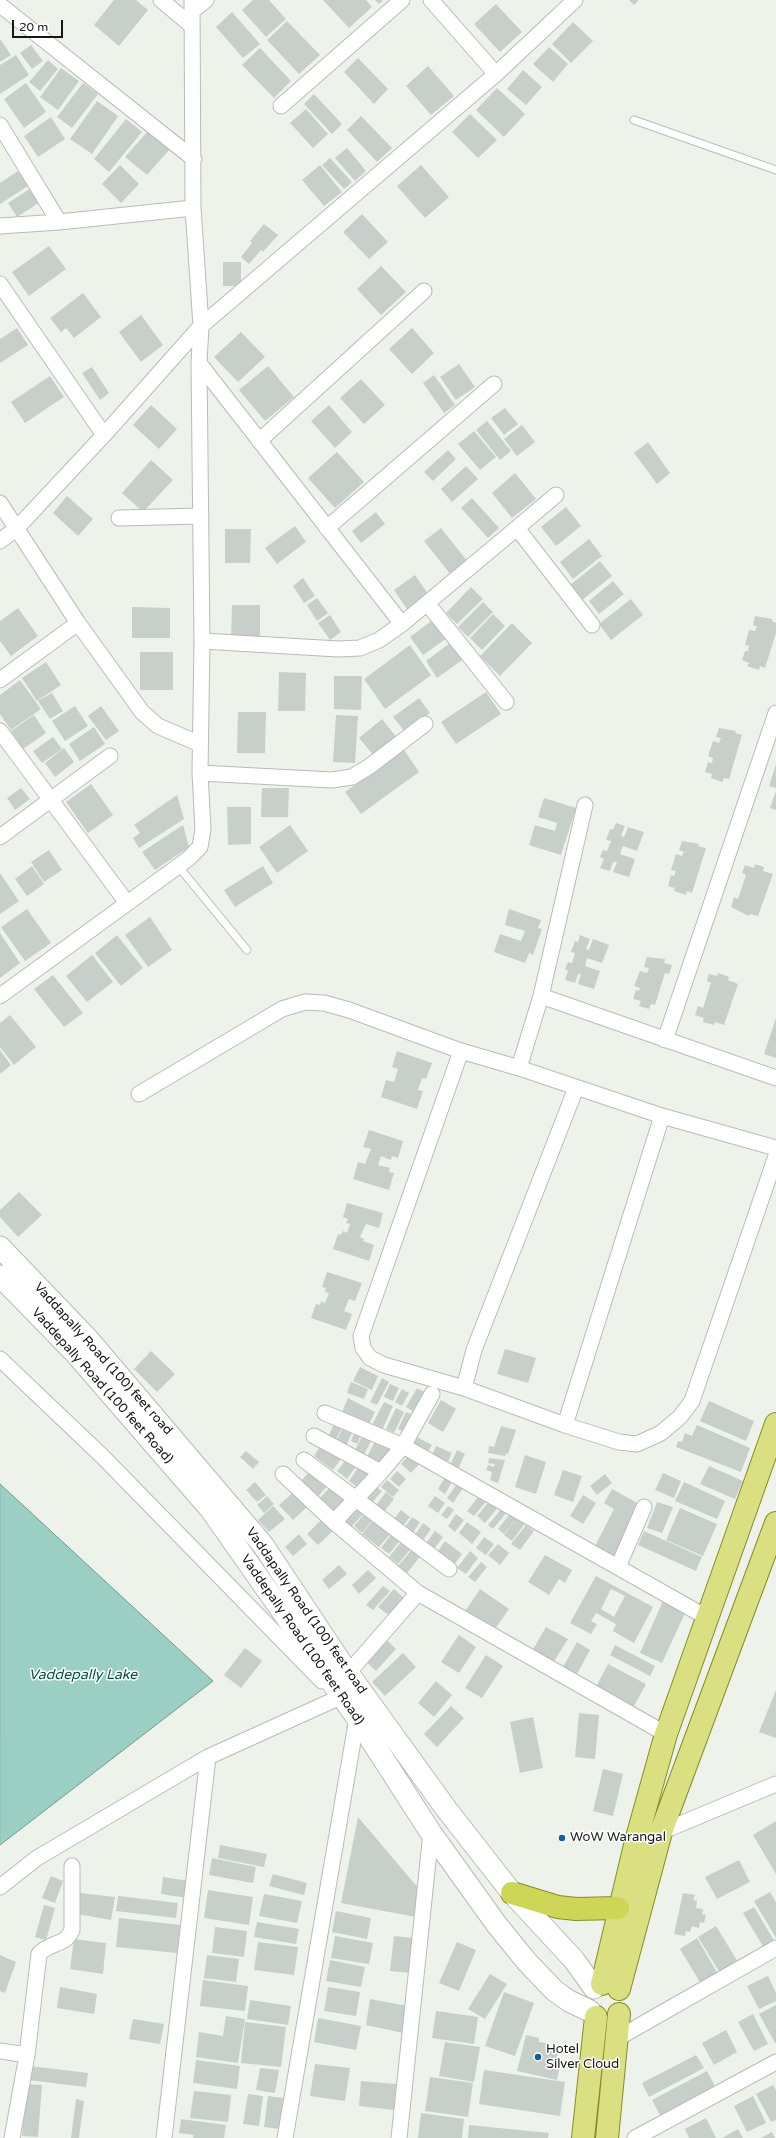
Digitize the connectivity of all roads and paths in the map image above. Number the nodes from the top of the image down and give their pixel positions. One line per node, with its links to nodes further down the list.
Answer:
1 (161, 0): 7 (street)
2 (206, 0): 7 (street)
3 (402, 0): 9 (street)
4 (430, 0): 8 (street)
5 (575, 0): 8 (street)
6 (0, 5): 12 (street)
7 (192, 12): 12 (street)
8 (496, 74): 19 (street)
9 (281, 106)
10 (634, 120): 13 (lane)
11 (0, 124): 15 (street)
12 (194, 159): 14 (street)
13 (776, 170)
14 (193, 208): 15 (street); 19 (street)
15 (59, 222): 16 (street)
16 (0, 226)
17 (0, 284): 22 (street)
18 (424, 291): 23 (street)
19 (201, 326): 20 (street); 22 (street)
20 (199, 363): 23 (street); 26 (street)
21 (494, 384): 29 (street)
22 (104, 435): 28 (street)
23 (259, 441): 29 (street)
24 (556, 495): 30 (street)
25 (0, 502): 28 (street)
26 (201, 516): 27 (street); 36 (street)
27 (119, 518)
28 (17, 528): 31 (street); 33 (street)
29 (327, 528): 34 (street)
30 (517, 528): 32 (street); 35 (street)
31 (0, 541)
32 (427, 603): 34 (street); 38 (street)
33 (78, 623): 37 (street); 42 (street)
34 (402, 624): 36 (street)
35 (592, 624)
36 (202, 641): 42 (street)
37 (0, 680)
38 (506, 702)
39 (776, 713): 53 (street)
40 (425, 724): 44 (street)
41 (0, 731): 45 (street)
42 (200, 744): 44 (street)
43 (110, 756): 45 (street)
44 (200, 773): 48 (street)
45 (51, 800): 47 (street); 49 (street)
46 (585, 805): 52 (street)
47 (0, 837)
48 (178, 866): 49 (street); 50 (lane)
49 (127, 903): 51 (street)
50 (247, 950)
51 (0, 996)
52 (541, 996): 53 (street); 55 (street)
53 (665, 1040): 56 (street)
54 (461, 1051): 55 (street); 58 (street); 65 (street)
55 (519, 1068): 57 (street)
56 (776, 1078)
57 (576, 1088): 59 (street); 65 (street)
58 (139, 1094)
59 (662, 1116): 60 (street); 69 (street)
60 (776, 1148)
61 (776, 1156): 69 (street)
62 (0, 1247): 83 (main road, Vaddapally Road (100) feet road)
63 (0, 1276): 83 (main road, Vaddepally Road (100 feet Road))
64 (0, 1359): 83 (street)
65 (464, 1388): 69 (street)
66 (432, 1394): 71 (street)
67 (325, 1414): 71 (street)
68 (776, 1424): 82 (main road)
69 (565, 1425)
70 (314, 1436): 73 (street)
71 (403, 1446): 73 (street); 79 (street)
72 (304, 1460): 75 (street)
73 (382, 1472): 75 (street)
74 (283, 1474): 77 (street)
75 (355, 1499): 77 (street); 80 (street)
76 (644, 1508): 79 (street)
77 (334, 1522): 81 (street)
78 (776, 1523): 88 (main road)
79 (618, 1566): 82 (street)
80 (449, 1569)
81 (418, 1593): 83 (street); 85 (street)
82 (708, 1618): 85 (main road)
83 (341, 1688): 84 (main road, Vaddepally Road (100 feet Road)); 86 (street); 92 (main road, Vaddapally Road (100) feet road)
84 (357, 1718): 89 (main road, Vaddepally Road (100 feet Road)); 104 (street)
85 (666, 1734): 93 (main road)
86 (208, 1757): 91 (street); 103 (street)
87 (776, 1784): 88 (street)
88 (661, 1832): 95 (main road)
89 (431, 1833): 96 (main road, Vaddepally Road (100 feet Road)); 105 (street)
90 (72, 1866): 100 (street)
91 (0, 1887)
92 (512, 1893): 93 (highway); 95 (main road, Vaddapally Road (100) feet road)
93 (618, 1908): 95 (main road)
94 (776, 1948): 98 (street)
95 (605, 1987): 96 (main road); 97 (main road)
96 (593, 2014): 97 (main road); 106 (main road)
97 (619, 2014): 98 (main road)
98 (618, 2038): 107 (main road)
99 (0, 2051): 100 (street)
100 (27, 2054): 102 (street)
101 (776, 2062): 108 (street)
102 (12, 2138)
103 (164, 2138)
104 (285, 2138)
105 (399, 2138)
106 (583, 2138)
107 (607, 2138)
108 (635, 2138)

